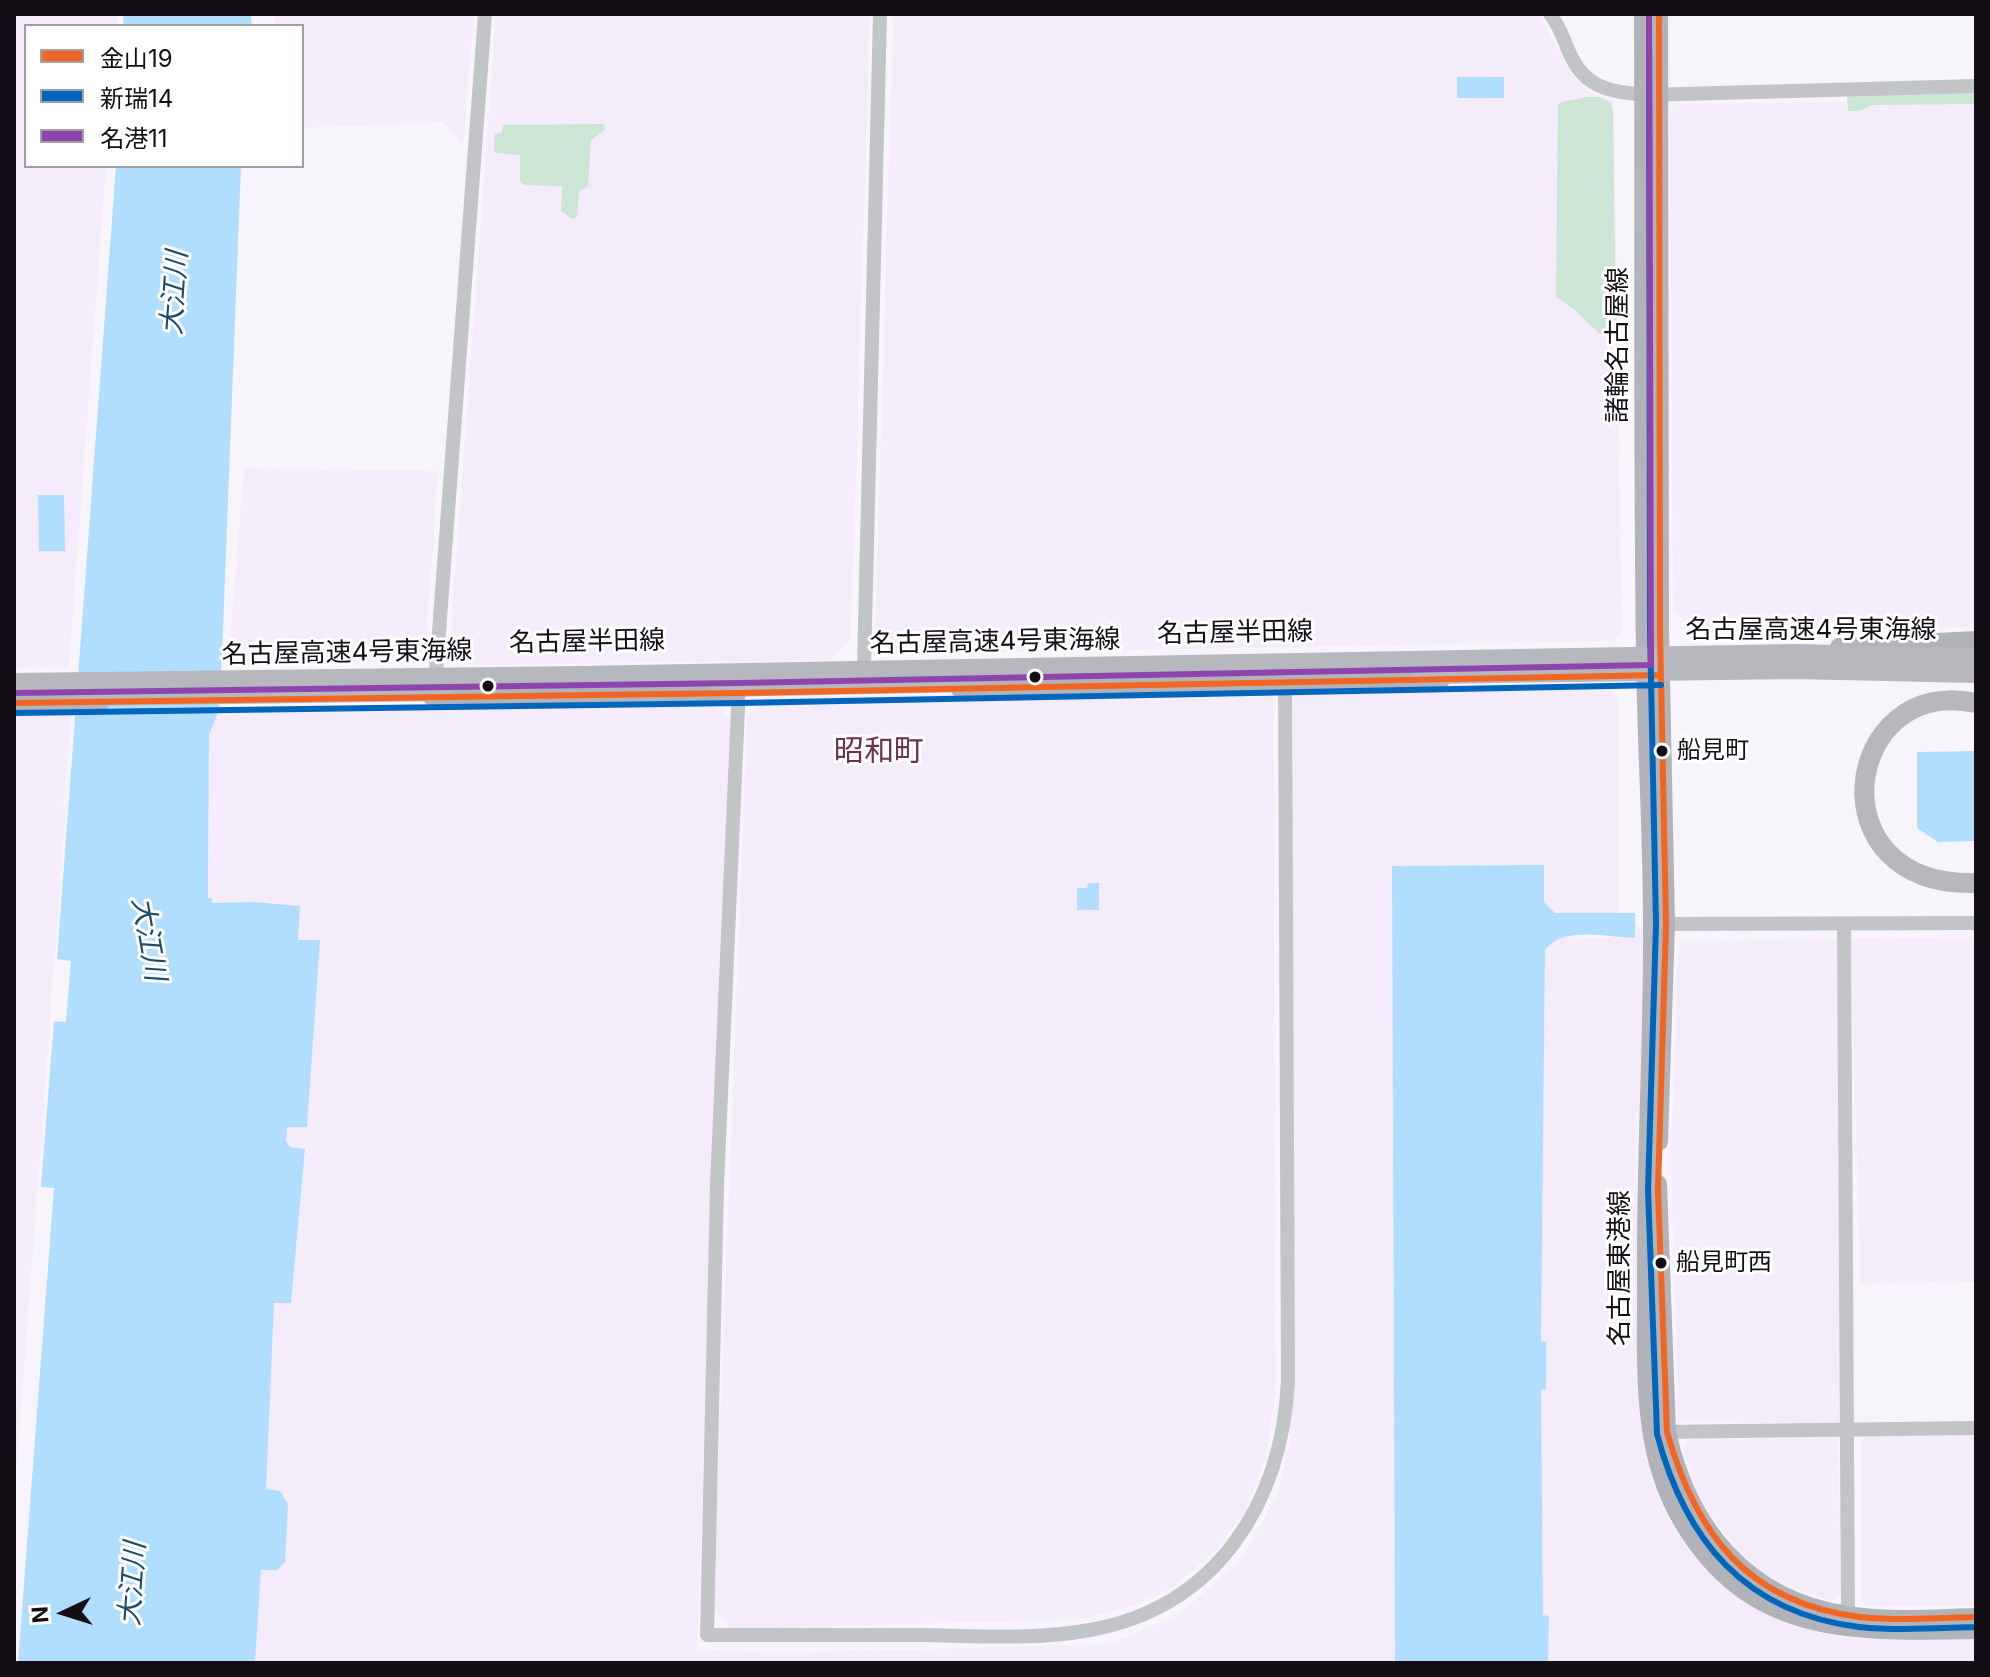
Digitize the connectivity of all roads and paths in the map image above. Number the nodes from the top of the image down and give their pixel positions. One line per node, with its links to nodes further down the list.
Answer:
1 (485, 14): 16 (street)
2 (880, 14): 12 (street)
3 (1550, 14): 7 (street)
4 (1643, 14): 7 (main road, 諸輪名古屋線)
5 (1659, 14): 7 (main road, 諸輪名古屋線)
6 (1976, 86): 7 (street)
7 (1651, 93): 11 (main road, 諸輪名古屋線)
8 (1976, 642): 11 (highway, bridge)
9 (1285, 658): 11 (main road, 名古屋半田線); 12 (main road, 名古屋半田線); 19 (street)
10 (1976, 658): 11 (highway, 名古屋高速4号東海線, bridge)
11 (1650, 662): 15 (main road, 名古屋半田線); 17 (highway, 名古屋高速4号東海線, bridge); 19 (main road, 名古屋半田線); 28 (main road, 名古屋東港線)
12 (864, 665): 13 (main road, 名古屋半田線)
13 (738, 667): 16 (main road, 名古屋半田線); 20 (street)
14 (1794, 669): 15 (highway, 名古屋高速4号東海線, bridge); 18 (highway, bridge); 21 (highway, 名古屋高速4号東海線, bridge)
15 (1976, 670)
16 (436, 672): 17 (main road, 名古屋半田線, bridge)
17 (14, 680)
18 (1976, 680)
19 (1285, 683): 20 (main road, 名古屋半田線); 20 (street)
20 (739, 693): 22 (main road, 名古屋半田線, bridge)
21 (14, 696)
22 (14, 703)
23 (1976, 703): 26 (highway)
24 (1976, 717): 25 (highway)
25 (1976, 872)
26 (1976, 883)
27 (1976, 923): 29 (street)
28 (1659, 924): 29 (street); 32 (main road, 名古屋東港線)
29 (1844, 924): 31 (street)
30 (1976, 1428): 31 (street)
31 (1849, 1429): 32 (street); 33 (street)
32 (1658, 1432): 33 (main road, 名古屋東港線); 35 (main road, 名古屋東港線)
33 (1848, 1616): 34 (main road, 名古屋東港線)
34 (1976, 1617)
35 (1976, 1630)

